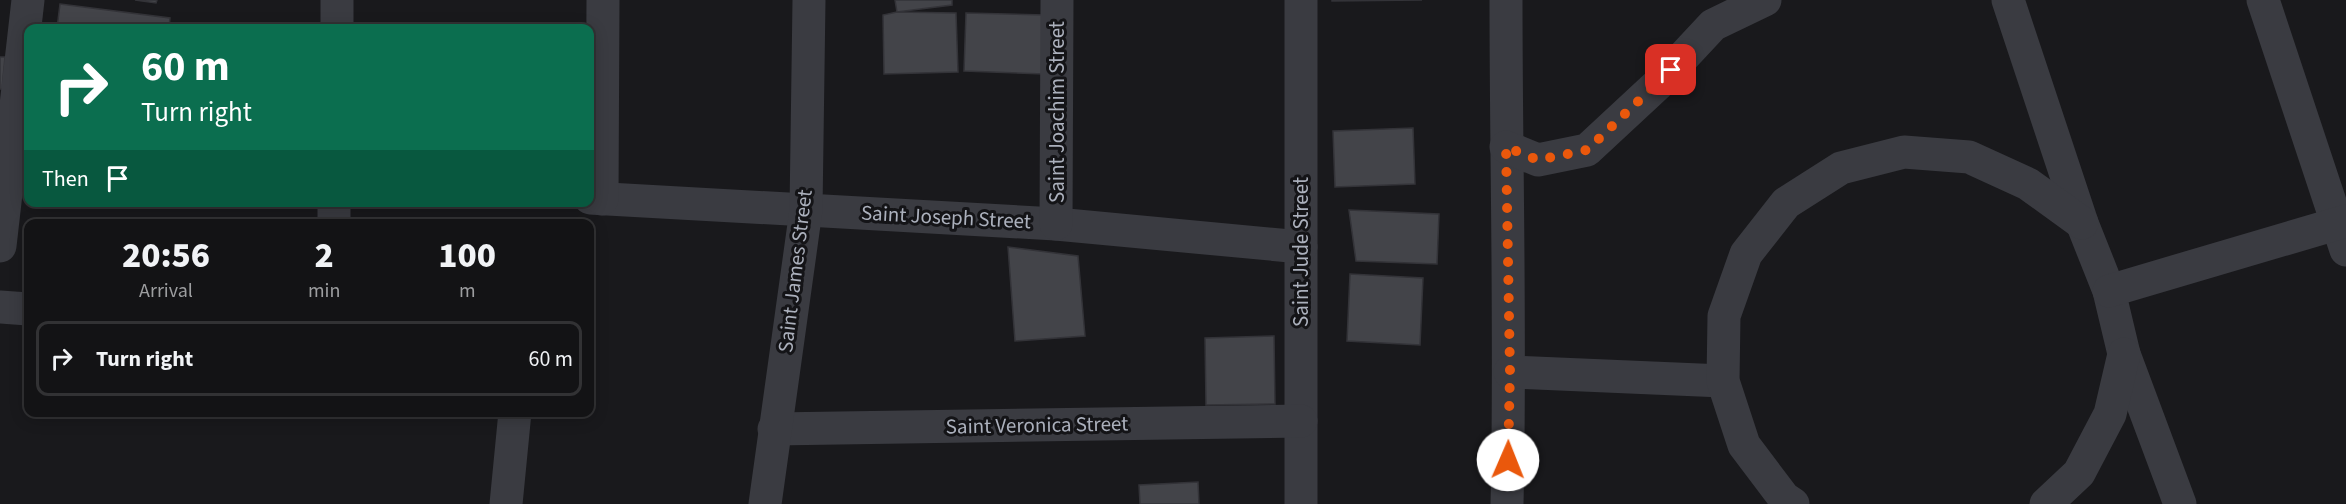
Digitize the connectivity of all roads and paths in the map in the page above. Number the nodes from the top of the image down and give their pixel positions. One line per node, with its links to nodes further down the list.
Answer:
1 (28, 0): 11 (street)
2 (337, 0): 12 (street)
3 (603, 0): 15 (street)
4 (809, 0): 16 (street, Saint James Street)
5 (1057, 0): 18 (street, Saint Joachim Street)
6 (1300, 0): 21 (street, Saint Jude Street)
7 (1506, 0): 14 (street)
8 (1765, 0): 14 (street)
9 (2008, 0): 17 (street)
10 (2263, 0): 19 (street)
11 (25, 24)
12 (336, 24)
13 (24, 35): 20 (street)
14 (1506, 147): 26 (street)
15 (596, 199): 16 (street, Saint Joseph Street)
16 (806, 210): 18 (street, Saint Joseph Street); 30 (street, Saint James Street)
17 (2082, 223): 22 (street); 27 (street)
18 (1056, 224): 21 (street, Saint Joseph Street)
19 (2343, 232): 22 (street)
20 (0, 246)
21 (1301, 247): 29 (street, Saint Jude Street)
22 (2109, 291): 25 (street)
23 (0, 307): 24 (street)
24 (24, 309)
25 (2124, 354): 36 (street); 37 (street)
26 (1510, 372): 27 (street); 34 (street)
27 (1723, 381): 35 (street)
28 (515, 417): 31 (street)
29 (1301, 422): 30 (street, Saint Veronica Street); 33 (street, Saint Jude Street)
30 (774, 429): 32 (street, Saint James Street)
31 (506, 504)
32 (765, 504)
33 (1301, 504)
34 (1507, 504)
35 (1793, 504)
36 (2046, 504)
37 (2180, 504)

